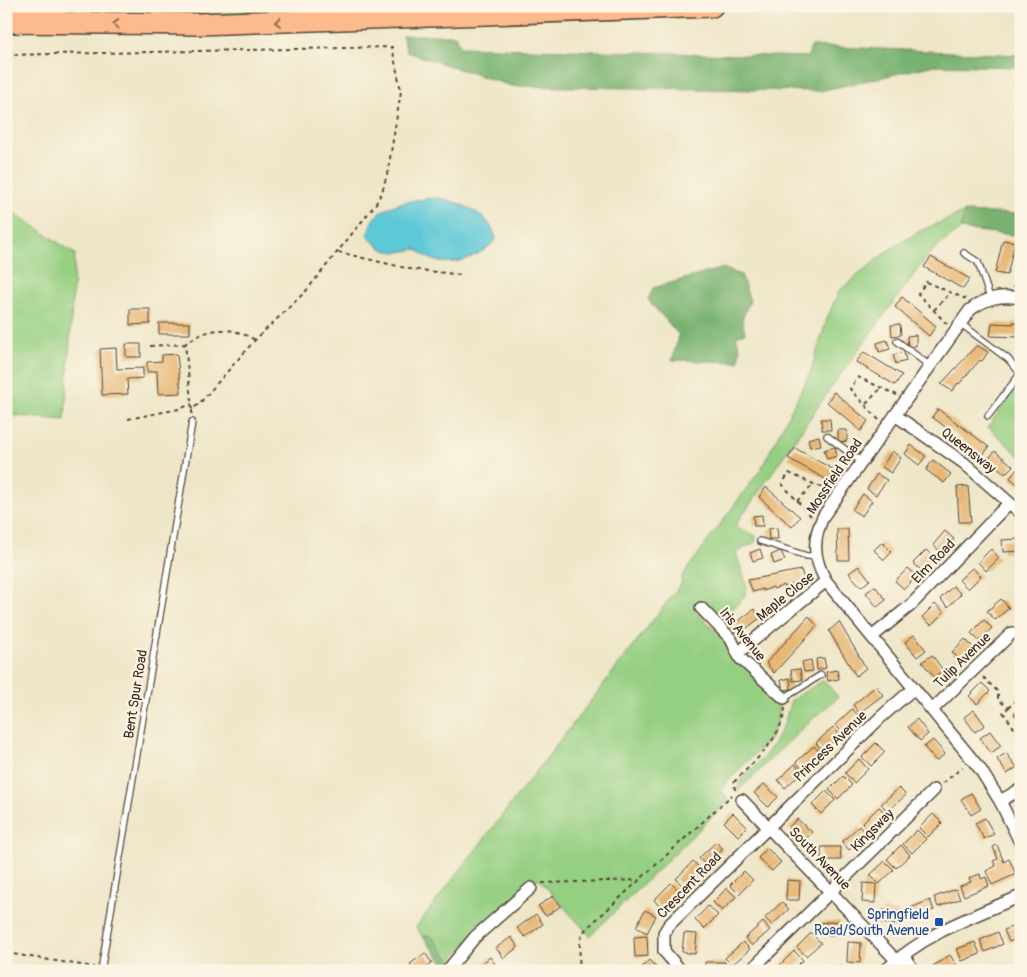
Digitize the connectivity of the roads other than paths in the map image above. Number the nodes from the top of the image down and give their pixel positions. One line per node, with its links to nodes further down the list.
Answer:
1 (58, 6): 3 (highway)
2 (712, 6): 4 (highway, one-way to 4)
3 (6, 8)
4 (6, 22)
5 (964, 253): 7 (lane)
6 (1015, 297): 7 (street, Mossfield Road)
7 (990, 298): 8 (street, Mossfield Road)
8 (957, 327): 10 (street, Mossfield Road); 11 (lane)
9 (896, 341): 10 (lane)
10 (930, 366): 12 (street, Mossfield Road)
11 (1020, 373): 13 (lane)
12 (895, 415): 16 (street, Mossfield Road); 17 (street, Queensway)
13 (988, 416)
14 (192, 422): 40 (lane, Bent Spur Road)
15 (827, 436): 16 (lane)
16 (862, 462): 20 (street, Mossfield Road)
17 (1009, 503): 18 (street, Queensway); 24 (street, Elm Road)
18 (1021, 513)
19 (760, 541): 20 (lane)
20 (816, 556): 21 (street, Mossfield Road)
21 (826, 581): 24 (street, Mossfield Road); 25 (street, Maple Close)
22 (702, 608): 25 (street, Iris Avenue)
23 (1012, 633): 29 (street, Tulip Avenue)
24 (873, 636): 27 (street, Mossfield Road)
25 (738, 653): 28 (street, Iris Avenue)
26 (821, 675): 28 (lane)
27 (914, 688): 29 (street, Mossfield Road); 34 (street, Princess Avenue)
28 (784, 698)
29 (932, 709): 33 (street, Mossfield Road)
30 (1021, 789): 33 (street)
31 (934, 790): 36 (street, Kingsway)
32 (739, 796): 34 (street, South Avenue)
33 (1000, 801): 35 (street, Mossfield Road)
34 (768, 827): 36 (street, South Avenue); 42 (street, Crescent Road)
35 (1021, 844)
36 (831, 892): 39 (street, South Avenue); 43 (street)
37 (528, 895): 41 (street)
38 (1021, 896): 39 (street)
39 (900, 957): 44 (street); 45 (street, South Avenue)
40 (102, 969)
41 (447, 971)
42 (681, 971)
43 (750, 971)
44 (886, 971)
45 (914, 971)

